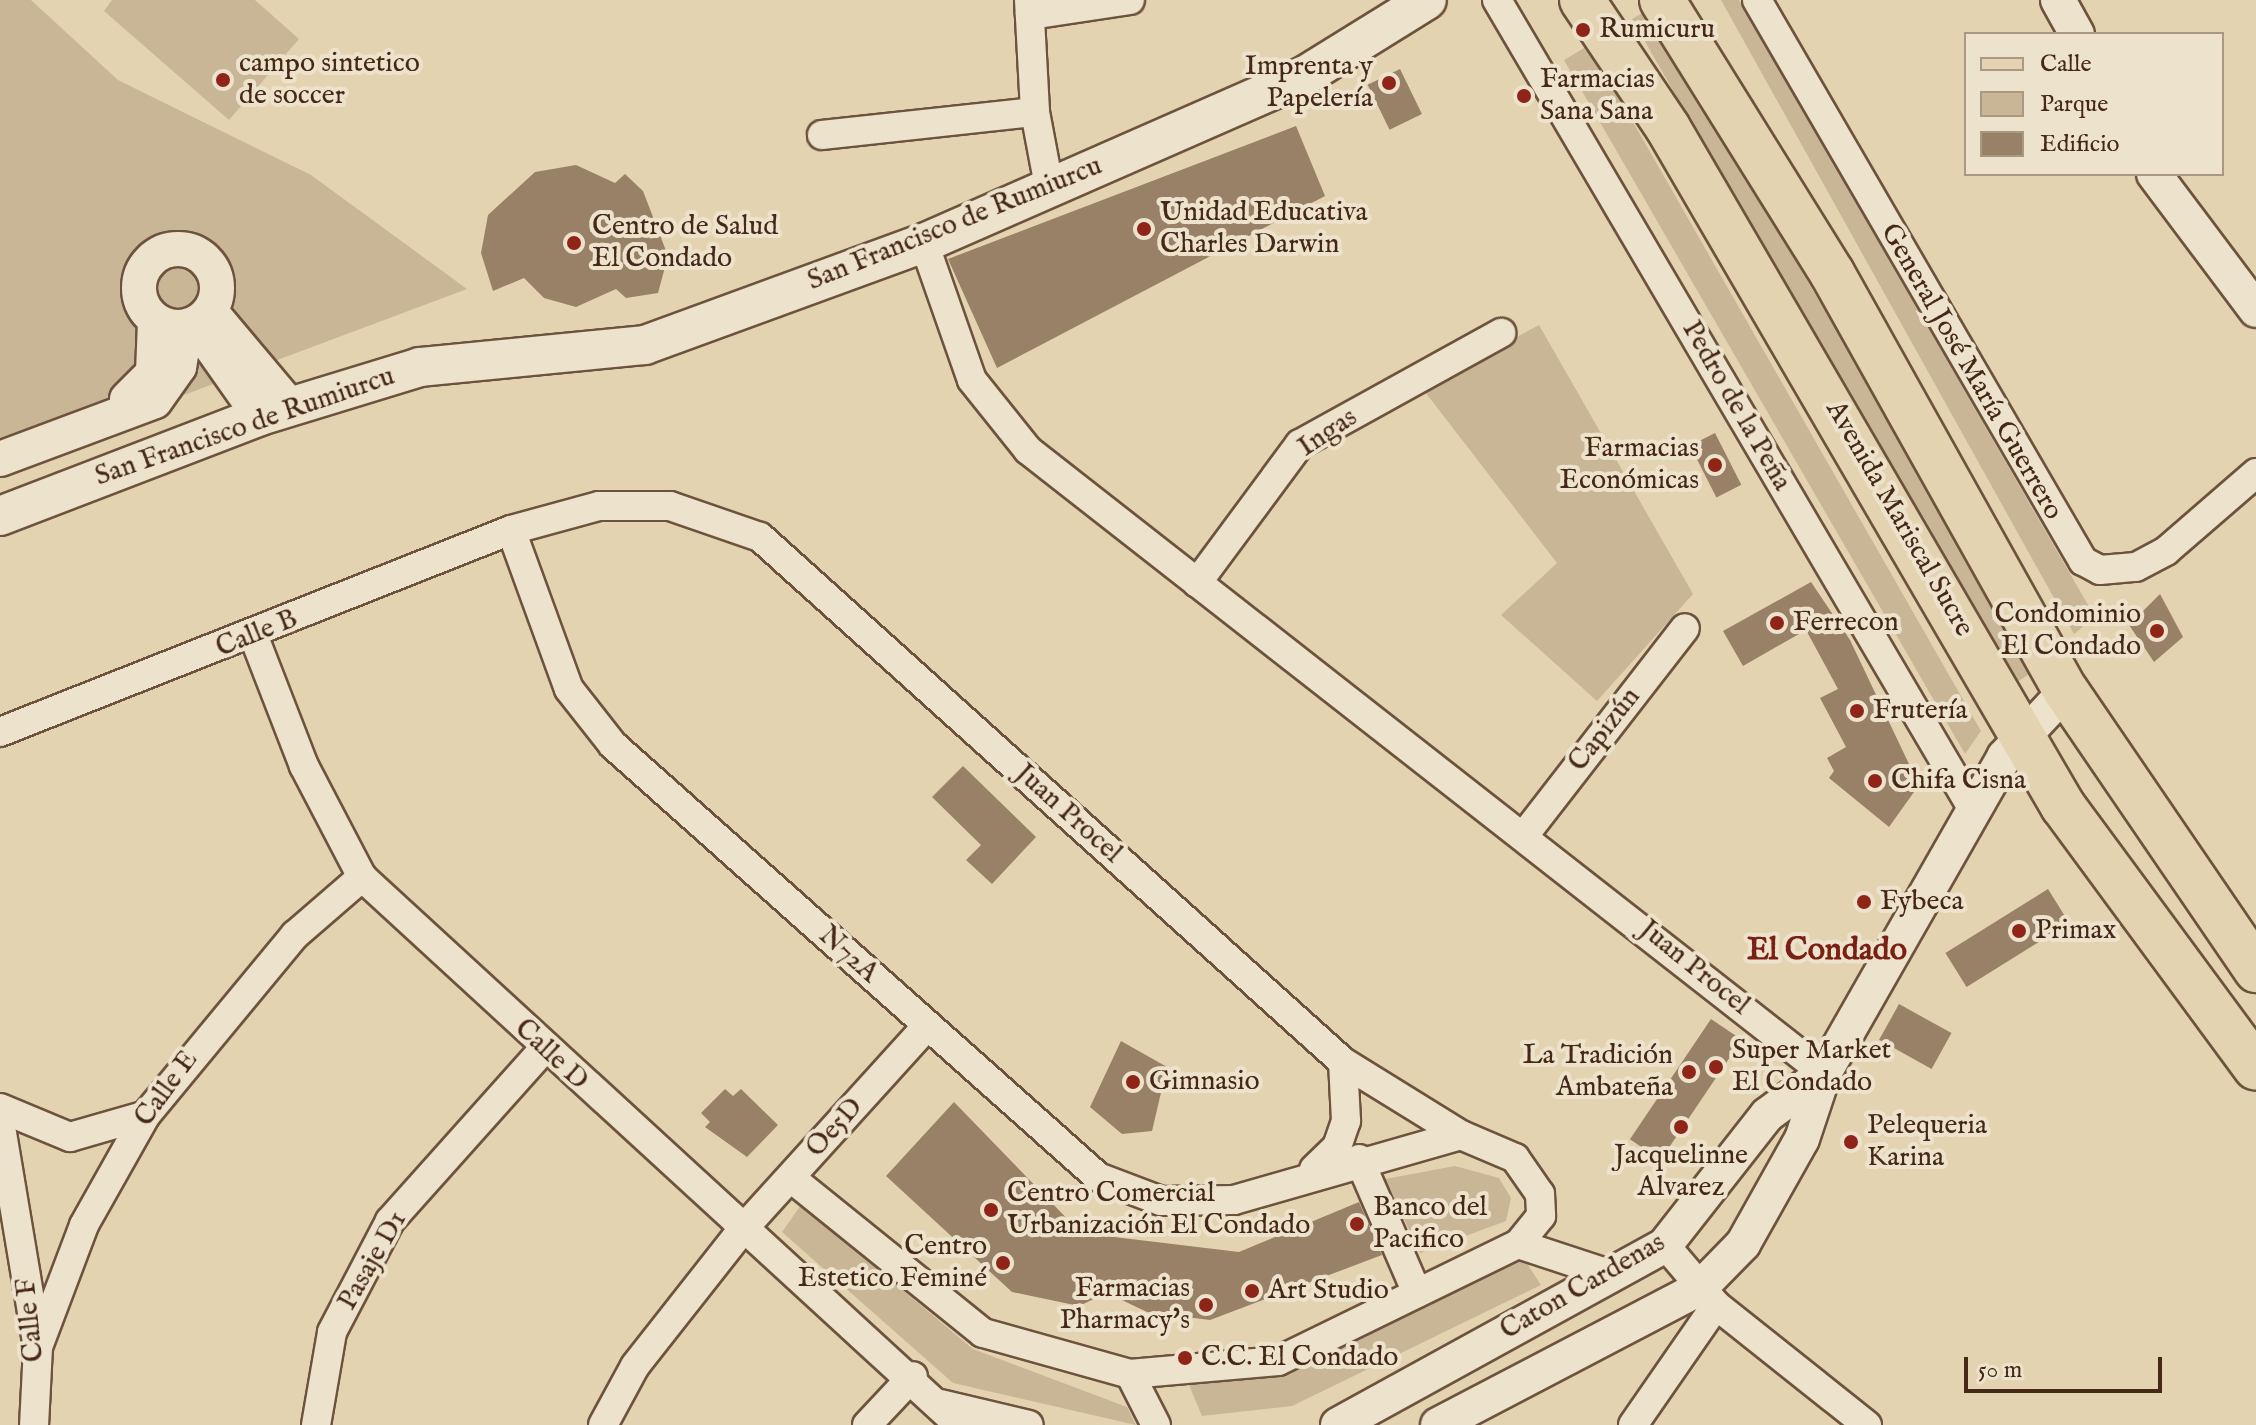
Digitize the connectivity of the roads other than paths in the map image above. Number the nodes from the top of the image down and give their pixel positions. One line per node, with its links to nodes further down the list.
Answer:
1 (1130, 0): 8 (street)
2 (1427, 0): 13 (main road, San Francisco de Rumiurcu)
3 (1497, 0): 30 (street, Pedro de la Peña)
4 (1582, 0): 29 (main road, Avenida Mariscal Sucre)
5 (1662, 0): 27 (main road)
6 (1757, 0): 21 (street, General José María Guerrero)
7 (2058, 0): 9 (street)
8 (1030, 8): 10 (street)
9 (2076, 32)
10 (1035, 112): 11 (street); 13 (street)
11 (822, 135)
12 (2156, 176): 15 (street)
13 (1049, 186): 14 (main road, San Francisco de Rumiurcu)
14 (924, 243): 18 (main road, San Francisco de Rumiurcu); 24 (street, Juan Procel)
15 (2256, 310)
16 (186, 321): 18 (street); 19 (street); 20 (street)
17 (1501, 333): 24 (street, Ingas)
18 (275, 411): 22 (main road, San Francisco de Rumiurcu)
19 (0, 438)
20 (0, 459)
21 (2256, 473)
22 (0, 516)
23 (511, 530): 26 (street, Calle B); 34 (street, N72A); 36 (street, Juan Procel)
24 (1197, 583): 31 (street, Juan Procel)
25 (1685, 628): 31 (street, Capizún)
26 (254, 637): 28 (street, Calle B); 32 (street, Calle D)
27 (2066, 691): 29 (street, Caton Cardenas); 33 (main road)
28 (0, 732)
29 (2024, 734): 30 (street, Caton Cardenas); 37 (main road, Avenida Mariscal Sucre)
30 (1974, 811): 38 (street, Caton Cardenas)
31 (1526, 833): 38 (street, Juan Procel)
32 (362, 877): 35 (street, Calle D); 40 (street, Calle E)
33 (2256, 970)
34 (927, 1026): 44 (street, N72A); 45 (street, Oe5D)
35 (544, 1049): 46 (street, Calle D); 60 (street, Pasaje D1)
36 (1343, 1062): 42 (street, Juan Procel); 44 (street, N72A)
37 (2256, 1068)
38 (1824, 1073): 48 (street, Caton Cardenas); 51 (street, Caton Cardenas)
39 (0, 1108): 40 (street)
40 (146, 1115): 53 (street, Calle E)
41 (0, 1121): 53 (street, Calle F)
42 (1461, 1135): 43 (street, N72A); 47 (street, Juan Procel)
43 (1359, 1159): 44 (street, N72A); 50 (street)
44 (1310, 1173)
45 (791, 1178): 46 (street, Oe5D); 54 (street)
46 (743, 1229): 55 (street, Calle D); 61 (street, Oe5D)
47 (1518, 1244): 49 (street); 50 (street)
48 (1665, 1245): 49 (street, Caton Cardenas); 51 (street)
49 (1609, 1274): 52 (street, Caton Cardenas)
50 (1417, 1293): 54 (street)
51 (1708, 1297): 56 (street, Caton Cardenas); 67 (street, Caton Cardenas); 68 (street)
52 (1501, 1335): 56 (street); 58 (street, Caton Cardenas)
53 (38, 1347): 59 (street, Calle F)
54 (1130, 1374): 64 (street)
55 (913, 1376): 57 (street, Calle D); 62 (street)
56 (1524, 1377): 66 (street, Caton Cardenas)
57 (950, 1414): 63 (street, Calle D)
58 (1385, 1414): 65 (street, Caton Cardenas)
59 (34, 1425)
60 (316, 1425)
61 (603, 1425)
62 (867, 1425)
63 (1029, 1425)
64 (1156, 1425)
65 (1338, 1425)
66 (1438, 1425)
67 (1633, 1425)
68 (1867, 1425)

